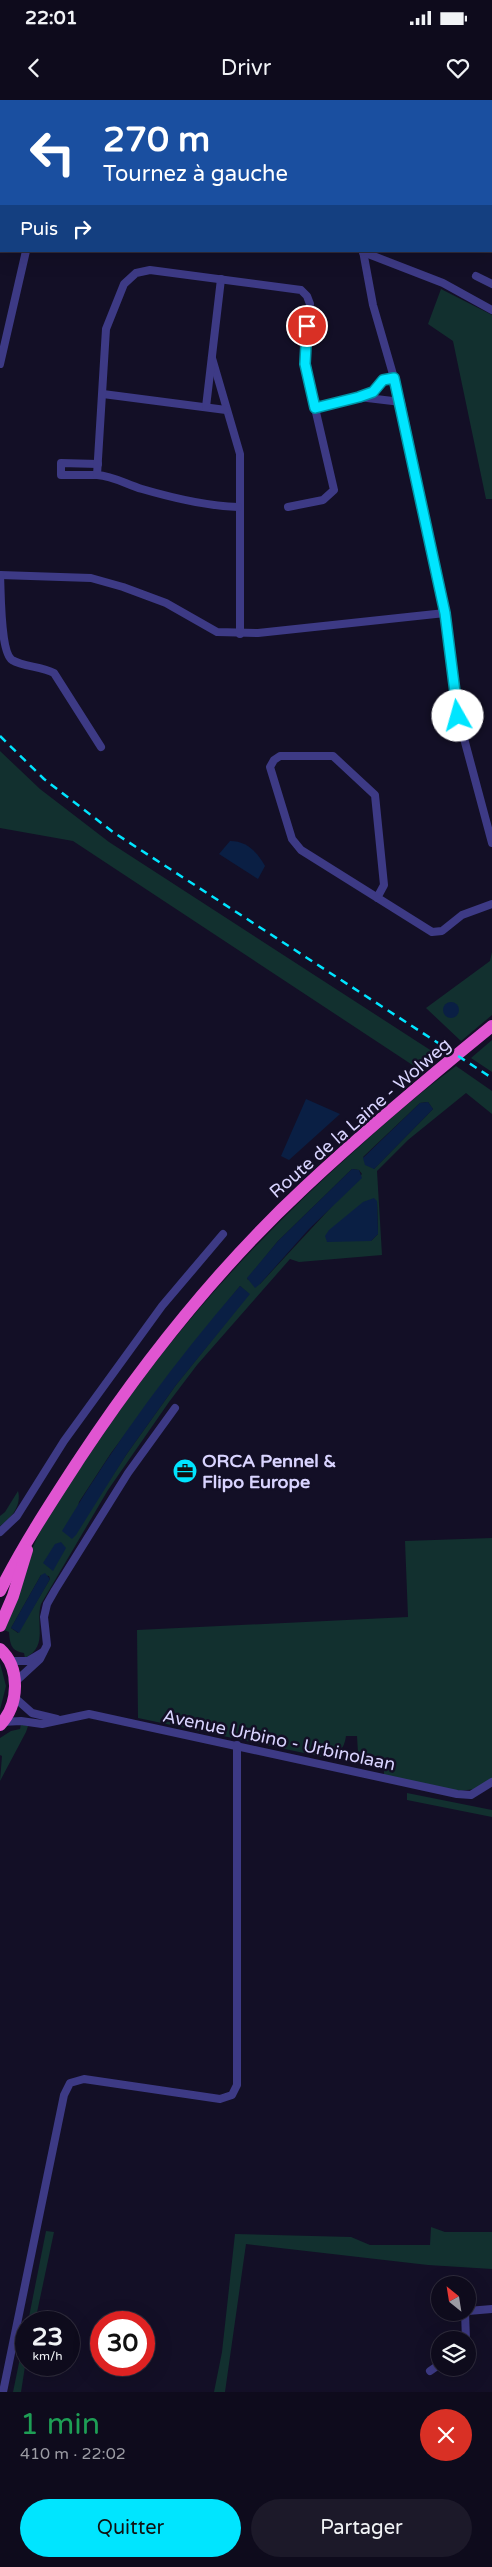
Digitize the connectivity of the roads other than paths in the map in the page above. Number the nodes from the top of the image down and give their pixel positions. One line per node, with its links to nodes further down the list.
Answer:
1 (26, 252): 8 (street)
2 (363, 252): 6 (street); 9 (street)
3 (476, 276): 5 (street)
4 (221, 279): 7 (street); 10 (street); 14 (street)
5 (492, 284)
6 (492, 310)
7 (212, 358): 13 (street); 15 (street)
8 (0, 364)
9 (394, 378): 11 (street); 12 (street)
10 (103, 394): 13 (street); 16 (street)
11 (359, 397): 12 (street); 14 (street)
12 (401, 402): 21 (street)
13 (206, 407): 15 (street)
14 (315, 408): 19 (street)
15 (226, 410): 18 (street)
16 (98, 464): 17 (street); 17 (street)
17 (97, 475): 18 (street)
18 (238, 507): 22 (street)
19 (288, 507)
20 (0, 575): 22 (street); 23 (street)
21 (445, 613): 22 (street); 24 (street)
22 (240, 634)
23 (101, 747)
24 (492, 843)
25 (377, 898): 25 (street); 26 (street)
26 (492, 904)
27 (492, 1026): 31 (highway, Route de la Laine - Wolweg)
28 (223, 1234): 30 (street)
29 (174, 1408): 35 (street)
30 (0, 1532)
31 (30, 1538): 32 (highway); 33 (highway)
32 (0, 1591)
33 (0, 1626)
34 (0, 1650): 36 (highway)
35 (43, 1652): 36 (street); 37 (street)
36 (9, 1661): 37 (highway)
37 (15, 1683): 38 (highway)
38 (14, 1697): 39 (street, Avenue Urbino - Urbinolaan); 40 (highway)
39 (57, 1719): 40 (street, Avenue Urbino - Urbinolaan); 41 (street, Avenue Urbino - Urbinolaan)
40 (1, 1723)
41 (237, 1745): 42 (street, Avenue Urbino - Urbinolaan); 45 (street)
42 (492, 1782)
43 (492, 2309): 44 (street)
44 (476, 2311)
45 (3, 2392)

